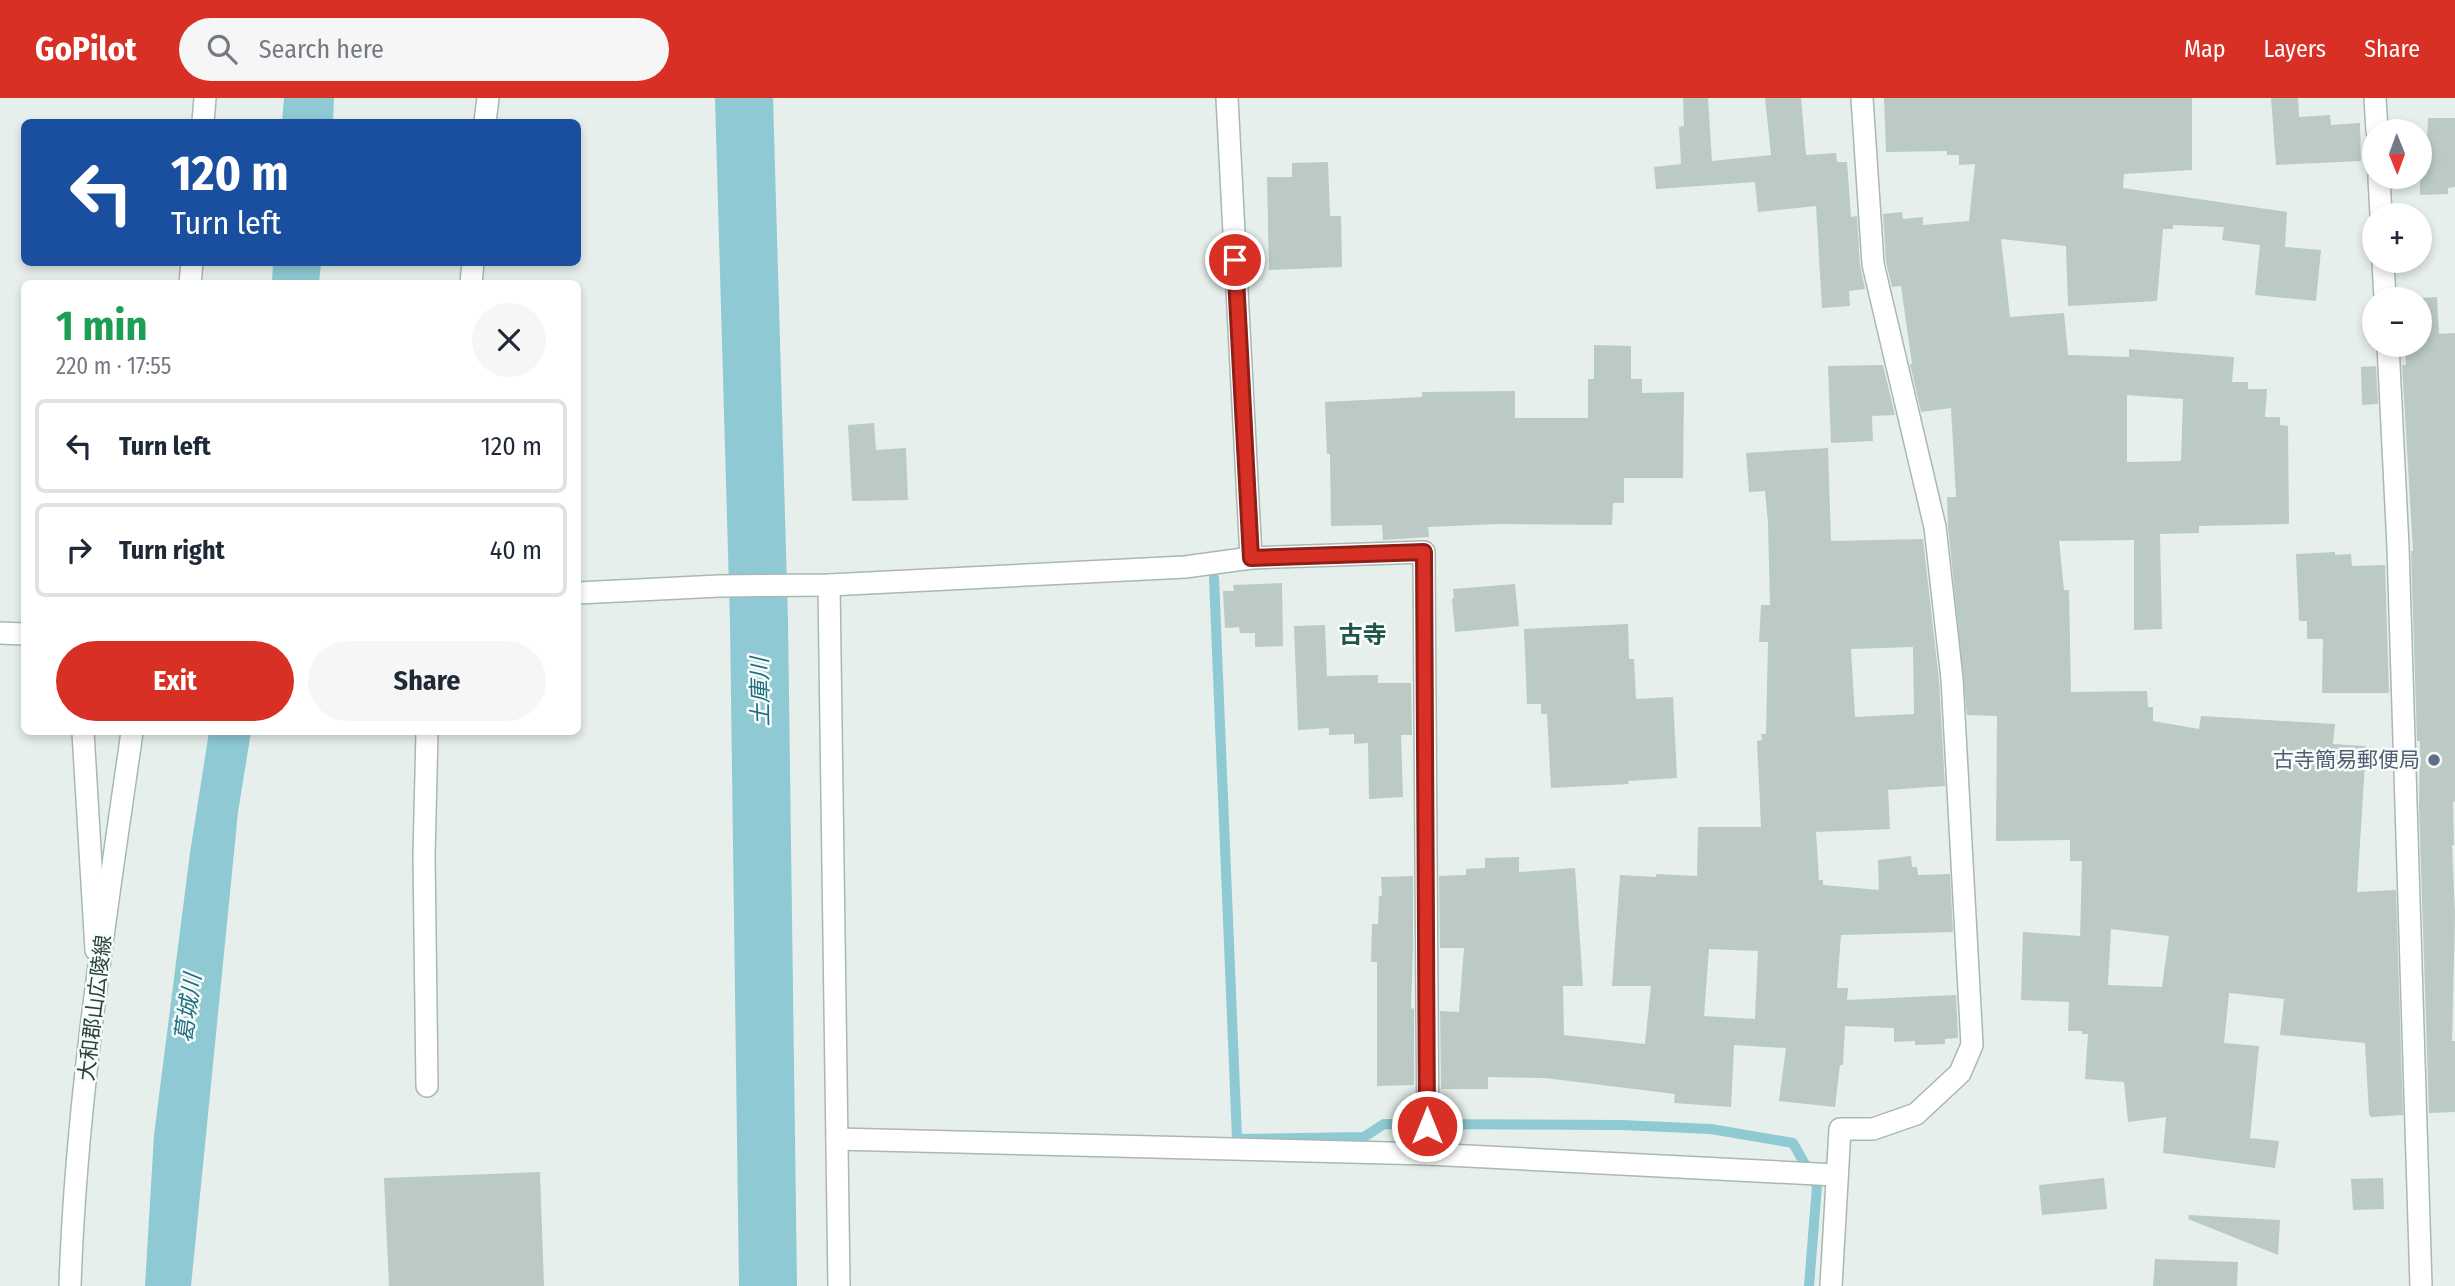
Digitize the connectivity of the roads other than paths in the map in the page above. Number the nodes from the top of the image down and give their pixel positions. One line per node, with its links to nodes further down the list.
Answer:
1 (205, 98): 6 (street)
2 (488, 98): 7 (street)
3 (1227, 98): 10 (street)
4 (1862, 98): 22 (street)
5 (2375, 98): 8 (street)
6 (203, 119)
7 (485, 119)
8 (2376, 119)
9 (2389, 357): 26 (street)
10 (1251, 558): 11 (street); 21 (street)
11 (829, 585): 12 (street); 20 (street)
12 (581, 593)
13 (0, 633): 14 (street)
14 (21, 634)
15 (83, 735): 18 (street)
16 (132, 735): 18 (street, 大和郡山広陵線)
17 (427, 735): 19 (street)
18 (97, 974): 23 (street, 大和郡山広陵線)
19 (427, 1086)
20 (836, 1139): 21 (street); 24 (street)
21 (1428, 1154): 22 (street)
22 (1836, 1175): 25 (street)
23 (70, 1286)
24 (839, 1286)
25 (1831, 1286)
26 (2421, 1286)

